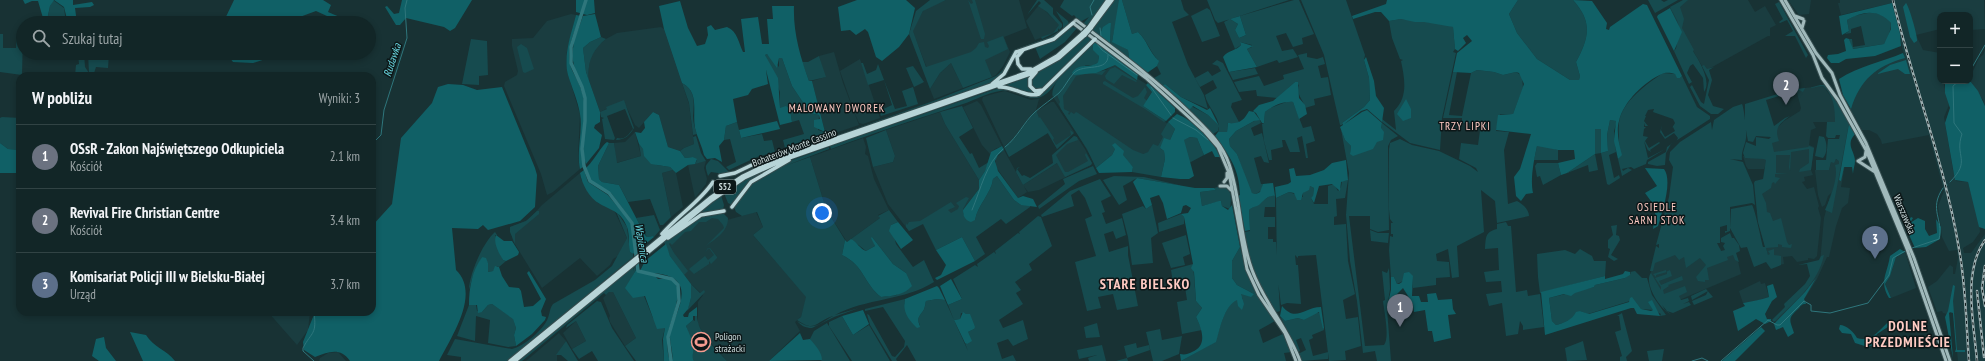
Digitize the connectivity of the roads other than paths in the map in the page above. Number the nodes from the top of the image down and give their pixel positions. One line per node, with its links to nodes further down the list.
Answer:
1 (1108, 0): 7 (highway, Bohaterów Monte Cassino / S52)
2 (1112, 0): 7 (highway, Bohaterów Monte Cassino / S52)
3 (1781, 0): 14 (main road, Warszawska)
4 (1785, 0): 5 (main road)
5 (1794, 16): 8 (main road); 8 (main road)
6 (1075, 22): 9 (main road); 10 (highway)
7 (1090, 28): 11 (highway, Bohaterów Monte Cassino / S52, bridge)
8 (1802, 30): 14 (main road, Warszawska)
9 (1096, 38): 12 (highway); 19 (main road); 28 (main road)
10 (1030, 47): 11 (highway); 13 (highway)
11 (1040, 68): 12 (highway); 13 (highway, Bohaterów Monte Cassino / S52)
12 (1049, 86): 13 (highway)
13 (987, 88): 16 (highway, Bohaterów Monte Cassino / S52); 18 (highway, Bohaterów Monte Cassino / S52)
14 (1840, 99): 15 (main road, Warszawska)
15 (1865, 144): 17 (main road, Warszawska); 30 (main road, Warszawska)
16 (808, 148): 21 (highway); 29 (highway, Bohaterów Monte Cassino / S52)
17 (1866, 150): 20 (main road, Warszawska); 20 (main road)
18 (800, 154): 26 (highway); 31 (highway, Bohaterów Monte Cassino / S52)
19 (1227, 167): 23 (main road); 25 (main road)
20 (1875, 172): 30 (main road, Warszawska)
21 (720, 176)
22 (713, 182): 29 (highway)
23 (1224, 182)
24 (1220, 186): 25 (main road)
25 (1232, 191): 28 (main road)
26 (732, 207)
27 (724, 211): 31 (highway)
28 (1239, 222): 36 (main road); 37 (main road)
29 (653, 244): 32 (highway, Bohaterów Monte Cassino / S52)
30 (1909, 249): 38 (main road, Warszawska); 39 (main road, Warszawska)
31 (650, 250): 32 (highway, Bohaterów Monte Cassino / S52)
32 (640, 257): 33 (highway, Bohaterów Monte Cassino / S52)
33 (633, 262): 34 (highway, Bohaterów Monte Cassino / S52); 35 (highway, Bohaterów Monte Cassino / S52)
34 (510, 361)
35 (515, 361)
36 (1296, 361)
37 (1300, 361)
38 (1946, 361)
39 (1950, 361)

